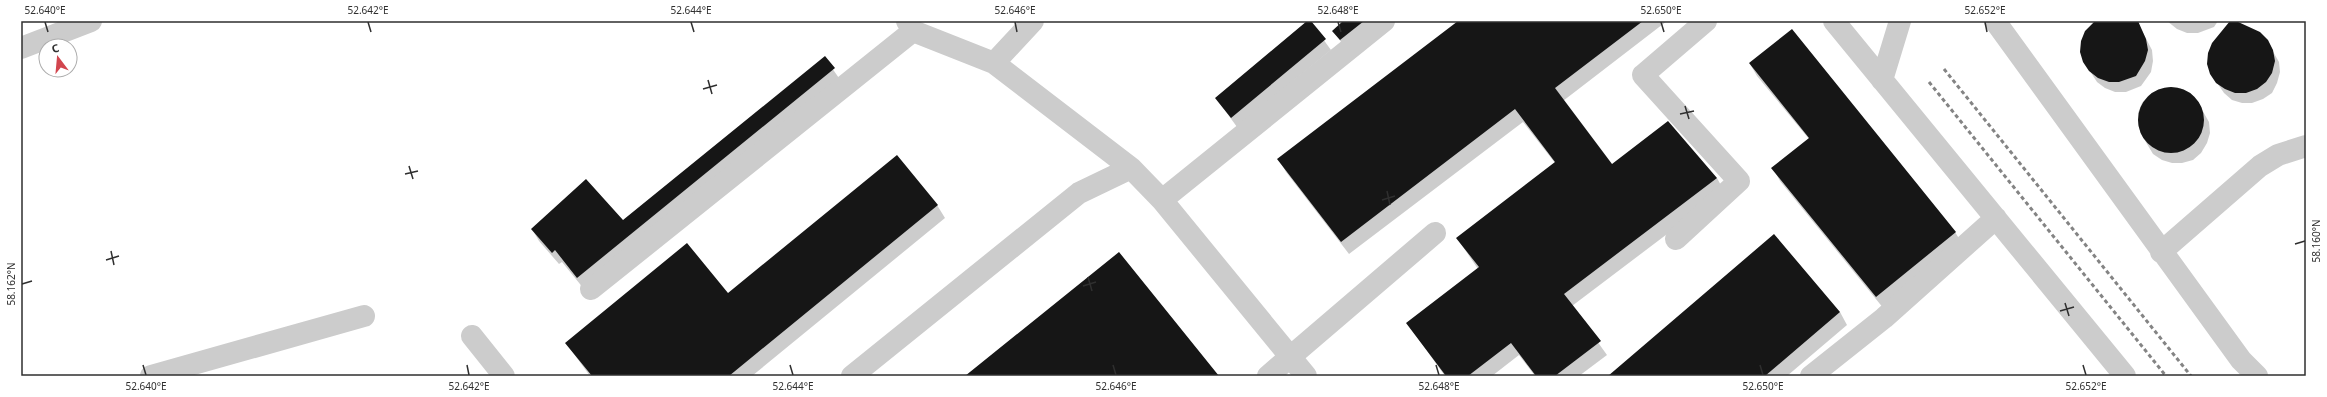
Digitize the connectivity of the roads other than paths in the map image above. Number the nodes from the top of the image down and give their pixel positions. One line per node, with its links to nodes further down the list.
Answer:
1 (91, 21): 9 (lane)
2 (1033, 21): 10 (lane)
3 (1384, 21): 14 (lane)
4 (1706, 21): 17 (lane)
5 (1834, 21): 11 (lane)
6 (1900, 21): 11 (lane)
7 (1995, 21): 18 (lane)
8 (910, 26): 10 (lane); 19 (lane)
9 (21, 48)
10 (994, 63): 13 (lane)
11 (1882, 80): 15 (lane)
12 (2306, 146): 18 (lane)
13 (1131, 168): 14 (lane); 25 (lane)
14 (1162, 200): 22 (lane)
15 (1996, 218): 28 (lane); 29 (lane)
16 (1435, 233): 22 (lane)
17 (1676, 239)
18 (2161, 252): 30 (lane)
19 (591, 289)
20 (364, 316): 23 (lane)
21 (472, 336): 24 (lane)
22 (1291, 357): 26 (lane); 27 (lane)
23 (151, 376)
24 (504, 376)
25 (852, 376)
26 (1268, 376)
27 (1306, 376)
28 (1811, 376)
29 (2125, 376)
30 (2257, 376)

